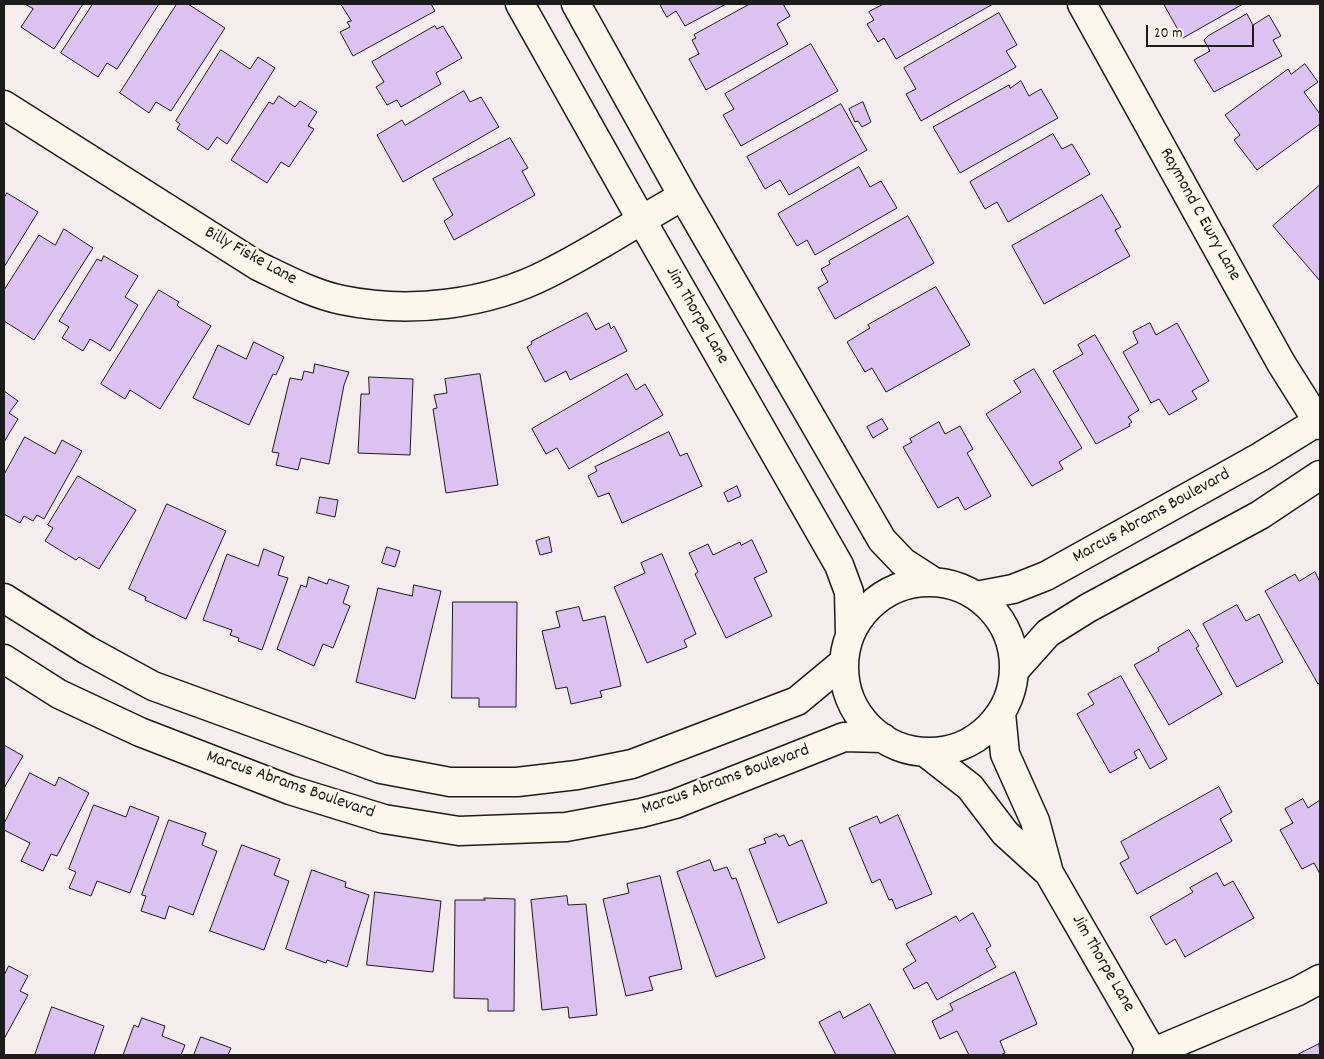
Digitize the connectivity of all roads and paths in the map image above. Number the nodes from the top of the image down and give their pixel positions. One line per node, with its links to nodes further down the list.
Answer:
1 (520, 4): 6 (street, Jim Thorpe Lane)
2 (576, 4): 5 (street)
3 (1082, 4): 7 (street, Raymond C Ewry Lane)
4 (4, 105): 6 (street, Billy Fiske Lane)
5 (683, 196): 6 (street, Billy Fiske Lane); 9 (street)
6 (641, 220): 12 (street, Jim Thorpe Lane)
7 (1319, 422): 10 (street, Marcus Abrams Boulevard)
8 (1320, 475): 15 (street)
9 (934, 582): 10 (street); 12 (street)
10 (976, 596): 15 (street)
11 (4, 598): 14 (street)
12 (850, 634): 14 (street)
13 (4, 659): 17 (street, Marcus Abrams Boulevard)
14 (844, 662): 17 (street)
15 (1014, 672): 16 (street)
16 (1001, 713): 18 (street); 19 (street, Jim Thorpe Lane)
17 (883, 738): 18 (street)
18 (925, 752): 19 (street, Jim Thorpe Lane)
19 (1049, 873): 21 (street, Jim Thorpe Lane)
20 (1320, 979): 21 (street)
21 (1151, 1054)

